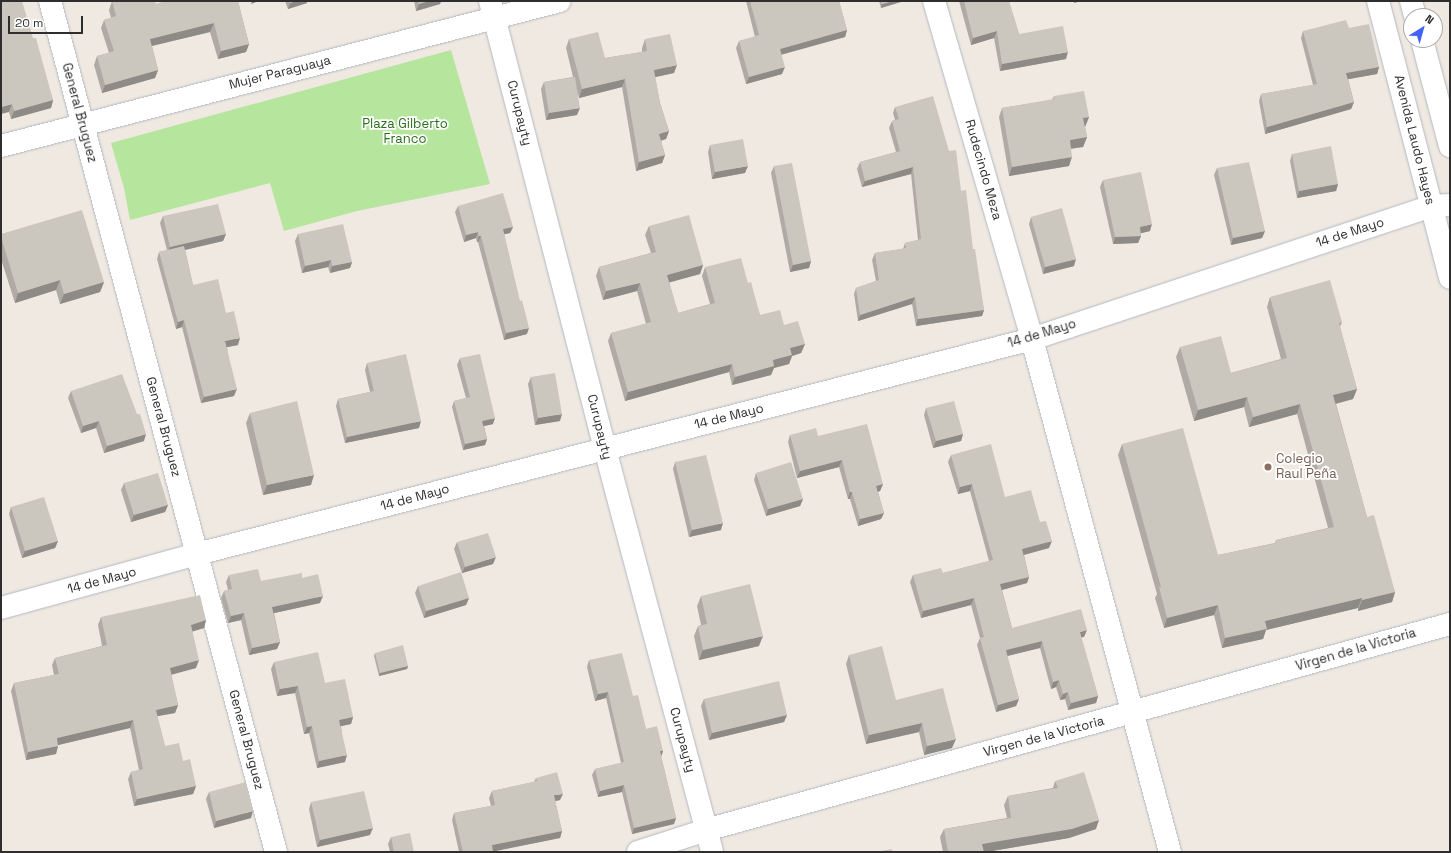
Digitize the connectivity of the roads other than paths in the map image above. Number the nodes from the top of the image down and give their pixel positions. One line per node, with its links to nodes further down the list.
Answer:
1 (50, 1): 7 (street, General Bruguez)
2 (560, 1): 5 (street, Mujer Paraguaya)
3 (934, 1): 12 (street, Rudecindo Meza)
4 (1378, 1): 10 (street, Avenida Laudo Hayes)
5 (492, 10): 7 (street, Mujer Paraguaya); 13 (street, Curupayty)
6 (1424, 48): 9 (street)
7 (82, 124): 8 (street, Mujer Paraguaya); 14 (street, General Bruguez)
8 (1, 146)
9 (1450, 146)
10 (1440, 206): 11 (street, Avenida Laudo Hayes); 12 (street, 14 de Mayo)
11 (1450, 278)
12 (1032, 339): 13 (street, 14 de Mayo); 17 (street, Rudecindo Meza)
13 (605, 449): 14 (street, 14 de Mayo); 18 (street, Curupayty)
14 (197, 554): 15 (street, 14 de Mayo); 19 (street, General Bruguez)
15 (1, 608)
16 (1450, 624): 17 (street, Virgen de la Victoria)
17 (1133, 713): 18 (street, Virgen de la Victoria); 22 (street, Rudecindo Meza)
18 (706, 830): 20 (street, Virgen de la Victoria); 21 (street, Curupayty)
19 (276, 852)
20 (638, 852)
21 (712, 852)
22 (1170, 852)

